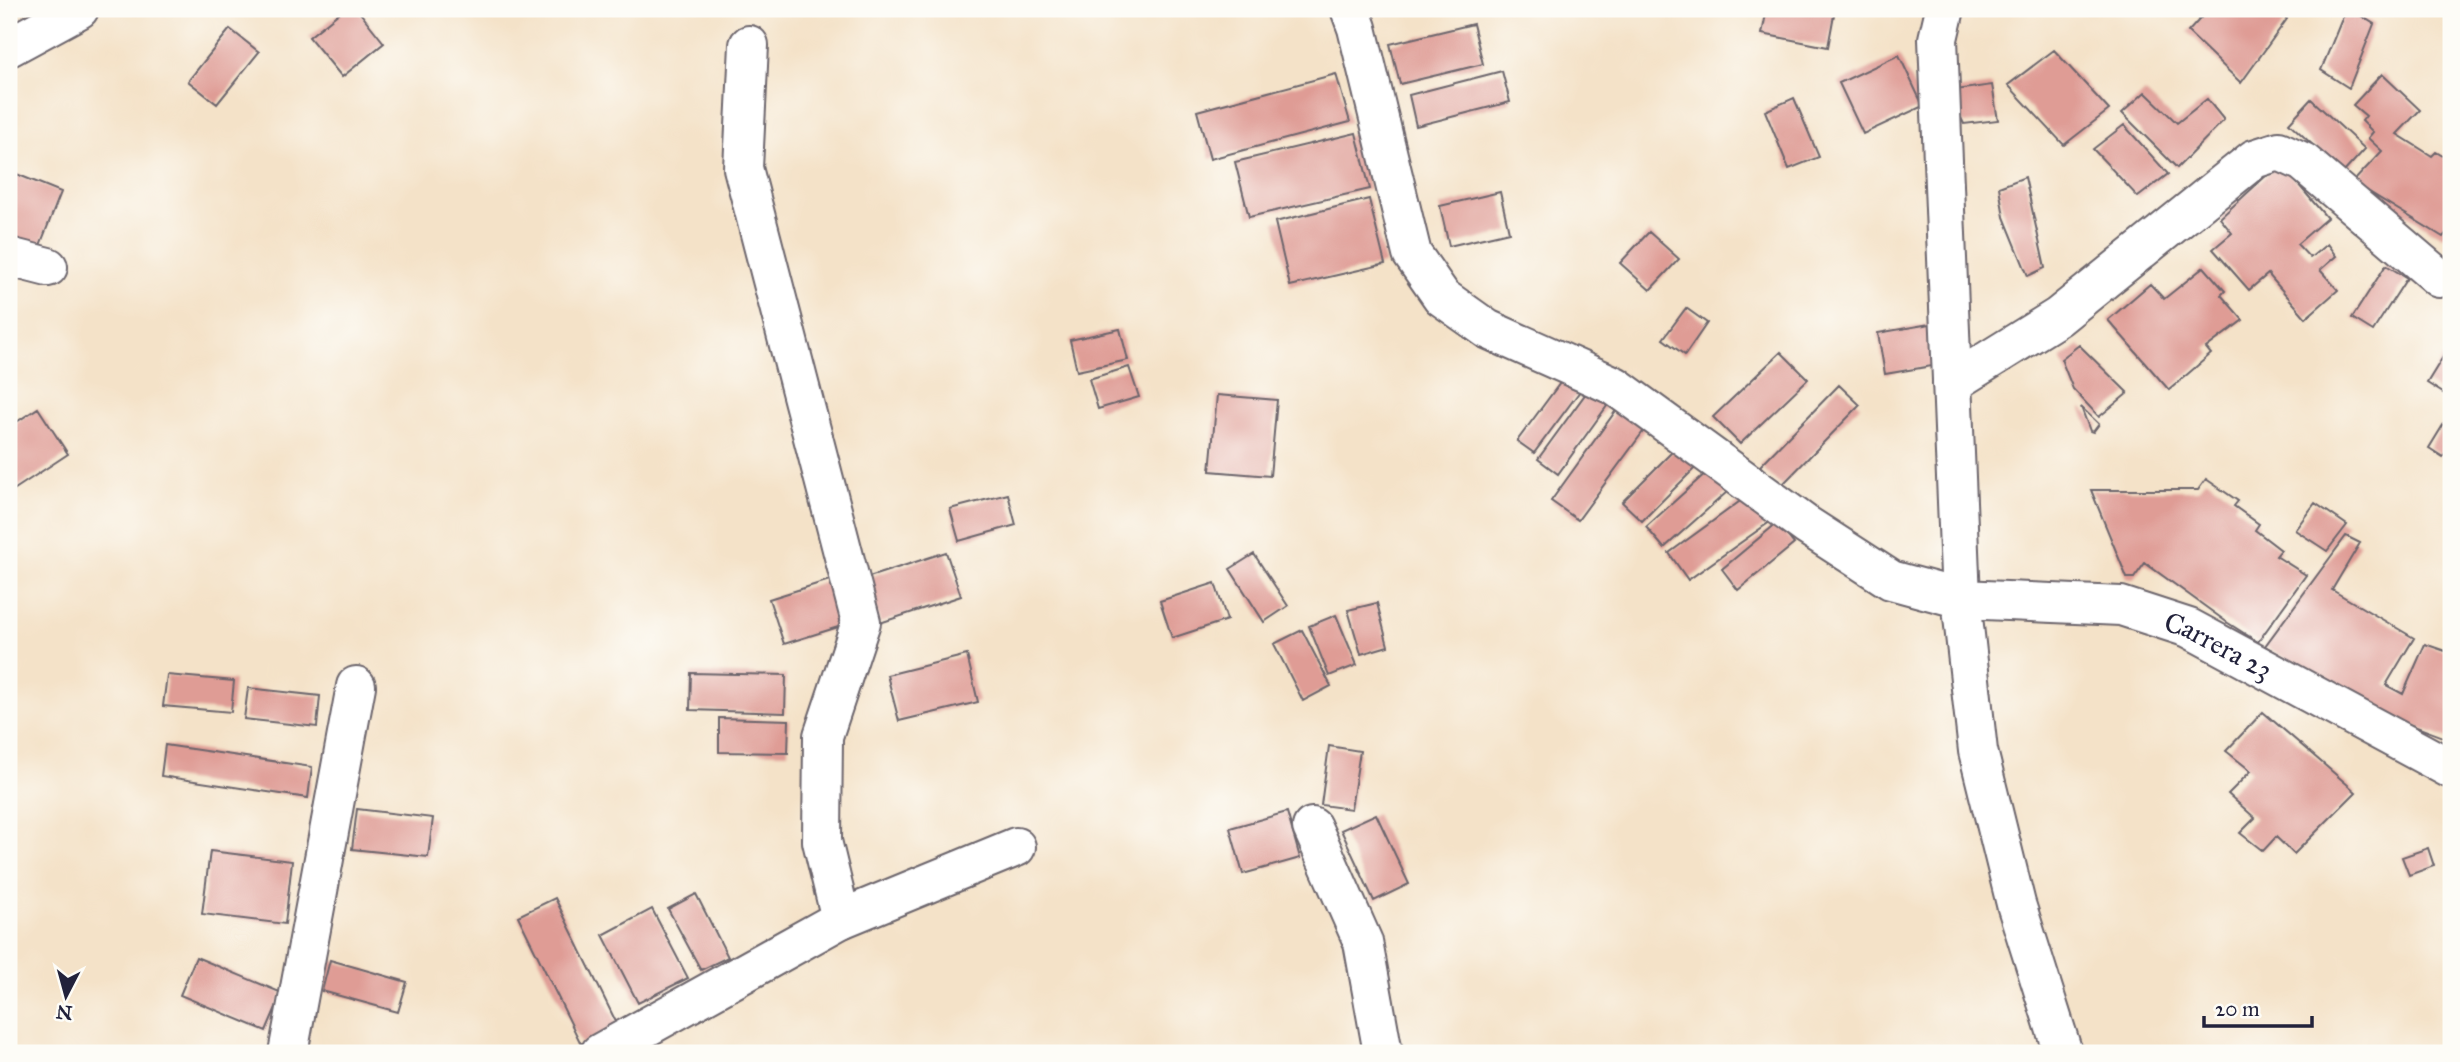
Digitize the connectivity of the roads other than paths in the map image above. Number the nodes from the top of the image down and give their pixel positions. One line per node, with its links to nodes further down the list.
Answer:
1 (79, 9): 5 (street)
2 (1350, 9): 10 (street, Carrera 23)
3 (1945, 9): 9 (street)
4 (749, 45): 15 (street)
5 (9, 47)
6 (9, 257): 7 (street)
7 (48, 267)
8 (2440, 278): 9 (street)
9 (1952, 383): 10 (street)
10 (1961, 599): 12 (street, Carrera 23); 19 (street)
11 (356, 686): 16 (street)
12 (2451, 769)
13 (1312, 827): 18 (street)
14 (1016, 847): 15 (street)
15 (841, 919): 17 (street)
16 (288, 1053)
17 (600, 1053)
18 (1383, 1053)
19 (2063, 1053)

